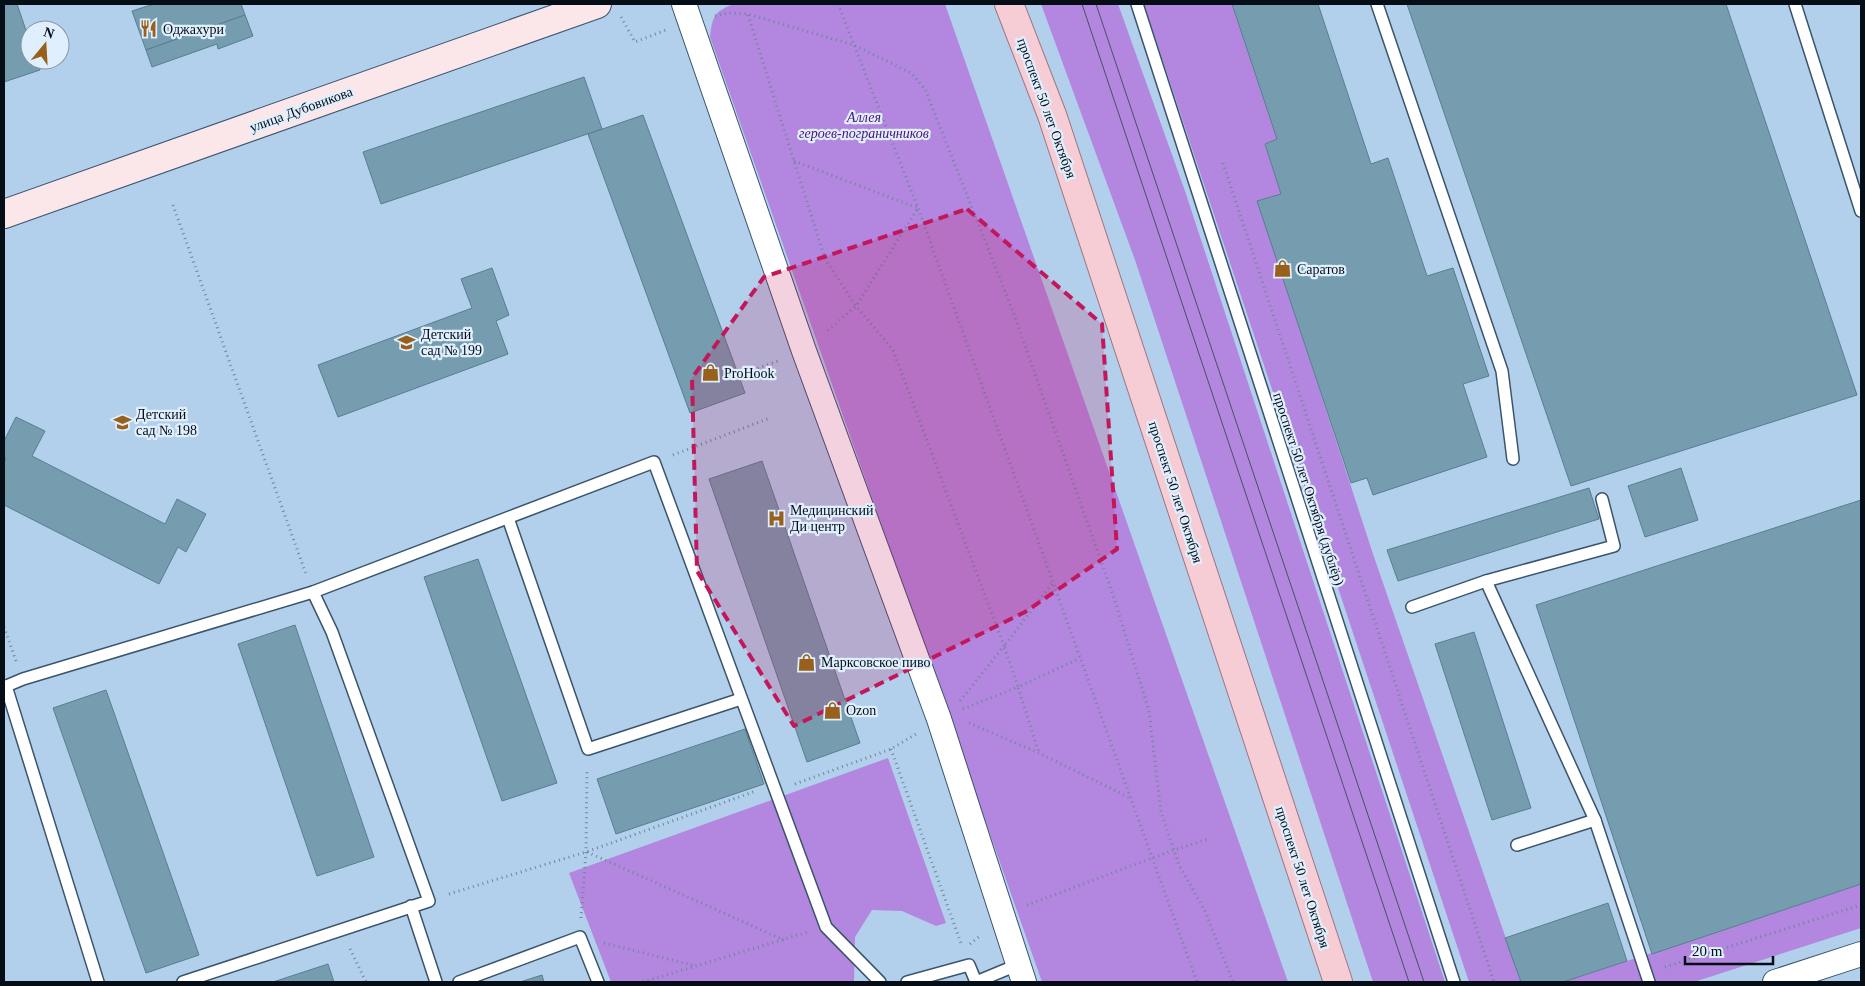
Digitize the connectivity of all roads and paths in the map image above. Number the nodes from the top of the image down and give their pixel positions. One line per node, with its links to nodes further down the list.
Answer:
1 (838, 4): 10 (path)
2 (1009, 4): 71 (main road, проспект 50 лет Октября)
3 (1137, 4): 72 (lane, проспект 50 лет Октября (дублёр))
4 (1377, 4): 20 (lane)
5 (1795, 4): 15 (lane)
6 (608, 8): 9 (path); 16 (street, улица Дубовикова)
7 (687, 12): 8 (path); 18 (street)
8 (748, 14): 10 (path); 11 (path)
9 (635, 42)
10 (854, 45): 14 (path); 43 (path)
11 (794, 161): 14 (path); 17 (path)
12 (1223, 163): 73 (path)
13 (173, 205): 26 (path)
14 (918, 208): 17 (path); 25 (path)
15 (1861, 211)
16 (4, 214)
17 (856, 306): 18 (path); 29 (path)
18 (804, 351): 35 (street)
19 (770, 418): 21 (path)
20 (1513, 459)
21 (654, 462): 23 (lane); 34 (lane)
22 (1602, 499): 24 (lane)
23 (508, 518): 26 (lane); 36 (lane)
24 (1486, 581): 27 (lane); 40 (lane)
25 (1053, 583): 29 (path); 30 (path)
26 (313, 592): 31 (lane); 46 (lane)
27 (1412, 607)
28 (4, 627): 31 (path)
29 (1004, 646): 33 (path); 35 (path)
30 (1080, 658): 33 (path); 39 (path)
31 (23, 679): 32 (lane)
32 (5, 687): 59 (lane)
33 (1018, 687): 35 (path); 37 (path)
34 (742, 700): 36 (lane); 38 (lane)
35 (944, 717): 37 (path); 57 (street)
36 (588, 749): 44 (path)
37 (1039, 753): 39 (path)
38 (774, 788): 44 (path); 50 (lane); 56 (path)
39 (1129, 797): 45 (path)
40 (1595, 820): 42 (lane); 58 (lane)
41 (1208, 839): 43 (path)
42 (1518, 845)
43 (1174, 850): 45 (path); 70 (path)
44 (586, 852): 46 (path); 52 (path); 53 (path)
45 (1151, 859): 49 (path); 69 (path)
46 (429, 900): 48 (lane)
47 (1861, 905): 58 (path)
48 (411, 906): 51 (lane); 62 (lane)
49 (1026, 906)
50 (826, 927): 53 (path); 66 (lane)
51 (341, 931): 60 (lane); 61 (path)
52 (580, 937): 55 (path); 63 (lane); 64 (lane)
53 (784, 940): 55 (path)
54 (1861, 954): 74 (street)
55 (696, 966): 65 (path)
56 (969, 966): 67 (lane); 68 (lane)
57 (1020, 974): 68 (lane)
58 (1648, 978)
59 (98, 982)
60 (183, 982)
61 (366, 982)
62 (436, 982)
63 (459, 982)
64 (598, 982)
65 (643, 982)
66 (880, 982)
67 (907, 982)
68 (976, 982)
69 (1197, 982)
70 (1233, 982)
71 (1338, 982)
72 (1454, 982)
73 (1494, 982)
74 (1775, 982)

